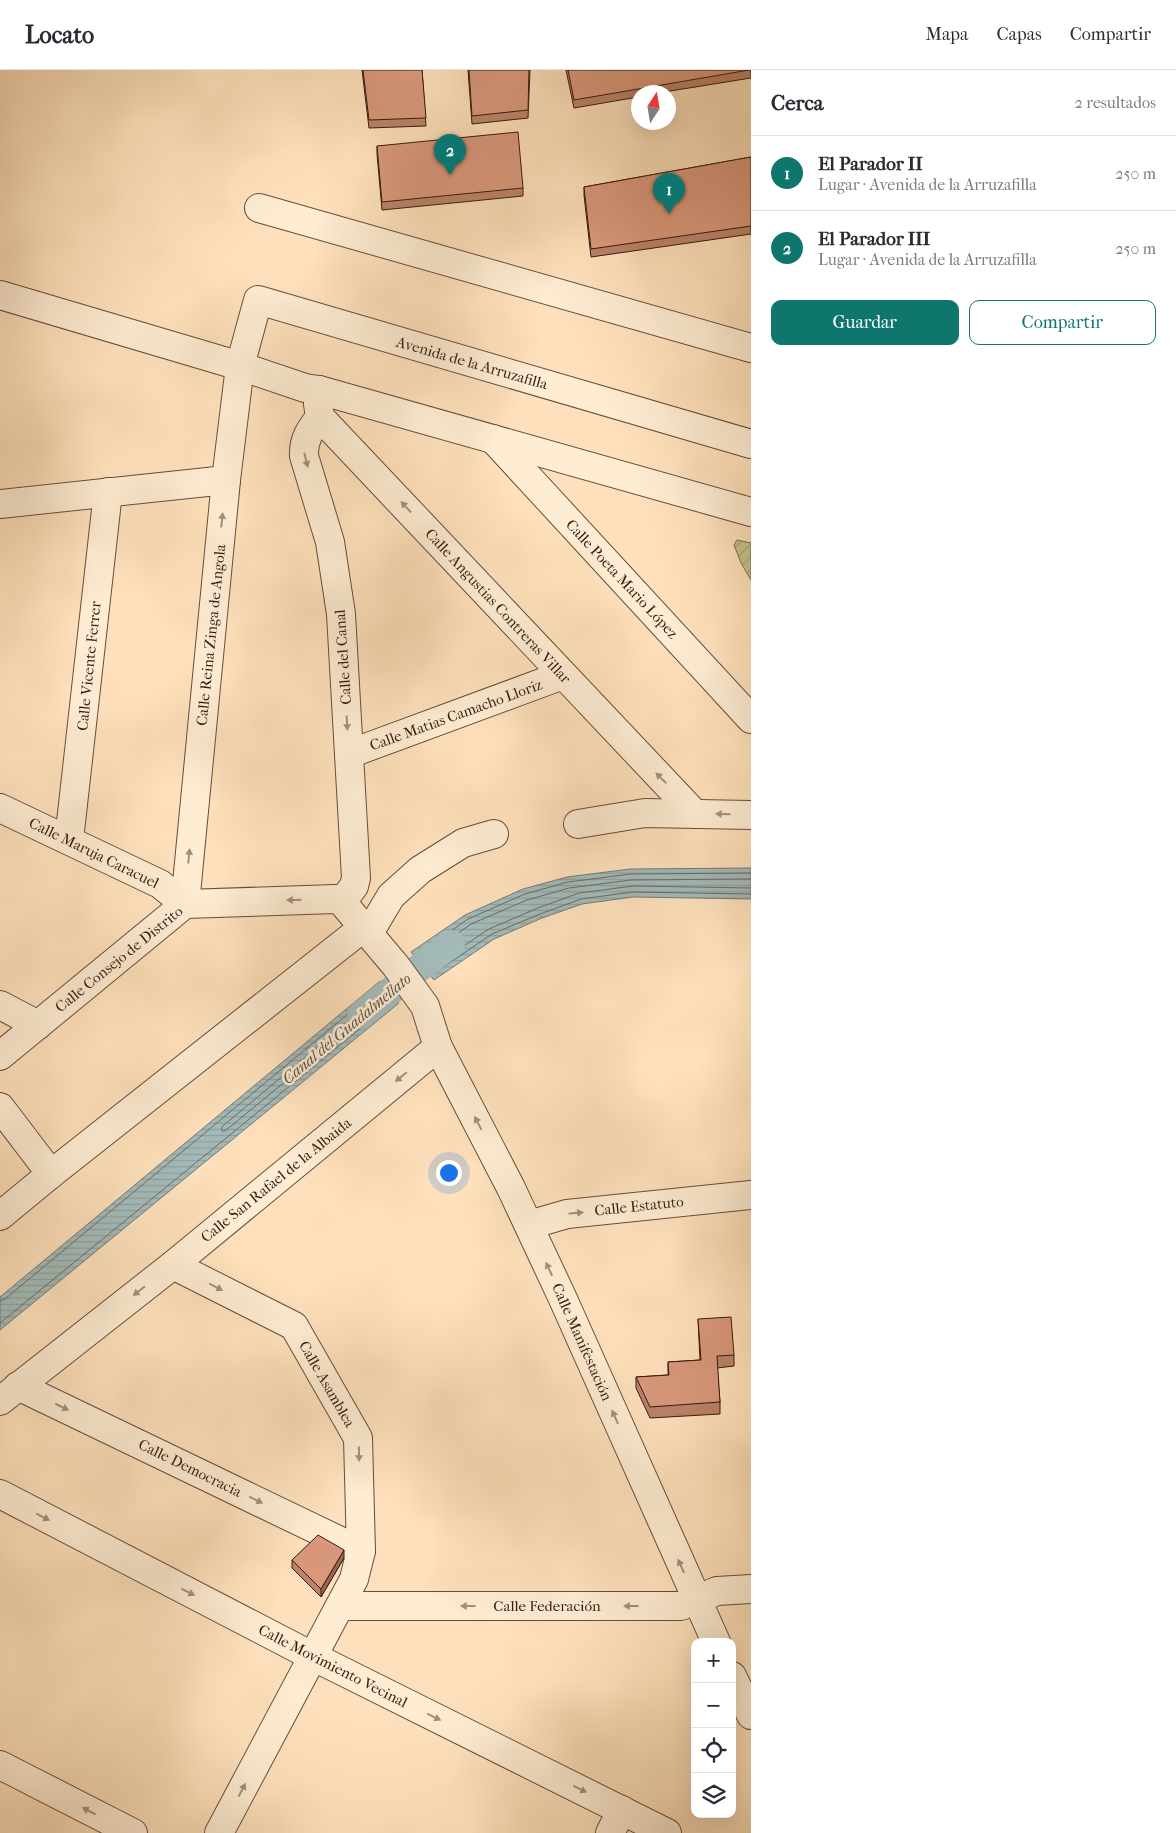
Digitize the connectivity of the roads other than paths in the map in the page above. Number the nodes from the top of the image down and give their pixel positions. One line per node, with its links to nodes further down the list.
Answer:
1 (259, 208): 3 (street)
2 (0, 295): 4 (street)
3 (751, 348)
4 (240, 366): 5 (street); 8 (street, Avenida de la Arruzafilla); 9 (street, Calle Reina Zinga de Angola)
5 (319, 390): 6 (street); 7 (street)
6 (320, 417): 13 (street, Calle Angustias Contreras Villar, one-way to 6); 15 (street, Calle del Canal, one-way to 15)
7 (493, 439): 12 (street); 14 (street, Calle Poeta Mario López)
8 (751, 444)
9 (226, 480): 10 (street); 23 (street, Calle Reina Zinga de Angola, one-way to 9)
10 (108, 492): 11 (street); 21 (street, Calle Vicente Ferrer)
11 (0, 504)
12 (751, 512)
13 (563, 675): 15 (street, Calle Matias Camacho Lloriz); 17 (street, Calle Angustias Contreras Villar, one-way to 13)
14 (751, 719)
15 (349, 754): 22 (street, Calle del Canal)
16 (0, 808): 21 (street, Calle Maruja Caracuel)
17 (695, 814): 18 (street, one-way to 17); 19 (street)
18 (751, 815)
19 (578, 824)
20 (494, 834): 24 (street)
21 (70, 840): 23 (street, Calle Maruja Caracuel)
22 (342, 902): 23 (street, Calle Consejo de Distrito, one-way to 23); 24 (street)
23 (184, 904): 26 (street, Calle Consejo de Distrito)
24 (366, 930): 27 (street); 30 (street)
25 (0, 1005): 26 (street)
26 (38, 1025): 28 (street, Calle Consejo de Distrito)
27 (438, 1046): 33 (street, Calle Manifestación, one-way to 27); 34 (street, Calle San Rafael de la Albaida, one-way to 34)
28 (0, 1056)
29 (0, 1107): 30 (street)
30 (50, 1174): 32 (street)
31 (751, 1195): 33 (street, Calle Estatuto, one-way to 31)
32 (0, 1216)
33 (529, 1226): 39 (street, Calle Manifestación, one-way to 33)
34 (173, 1265): 35 (street, Calle San Rafael de la Albaida, one-way to 35); 37 (street, Calle Asamblea, one-way to 37)
35 (9, 1394): 37 (street, Calle Democracia, one-way to 37)
36 (0, 1494): 42 (street, Calle Movimiento Vecinal, one-way to 42)
37 (361, 1551): 40 (street, Calle Asamblea)
38 (751, 1589): 39 (street, Calle Federación)
39 (696, 1600): 40 (street, Calle Federación, one-way to 40); 41 (street, Calle Manifestación)
40 (340, 1606): 42 (street, Calle Asamblea)
41 (714, 1638)
42 (312, 1656): 46 (street, Calle Movimiento Vecinal, one-way to 46); 48 (street, Calle Asamblea, one-way to 42)
43 (735, 1683): 44 (street)
44 (751, 1715)
45 (0, 1765): 47 (street, one-way to 45)
46 (616, 1821): 49 (street, Calle Movimiento Vecinal)
47 (133, 1833)
48 (219, 1833)
49 (667, 1833)

